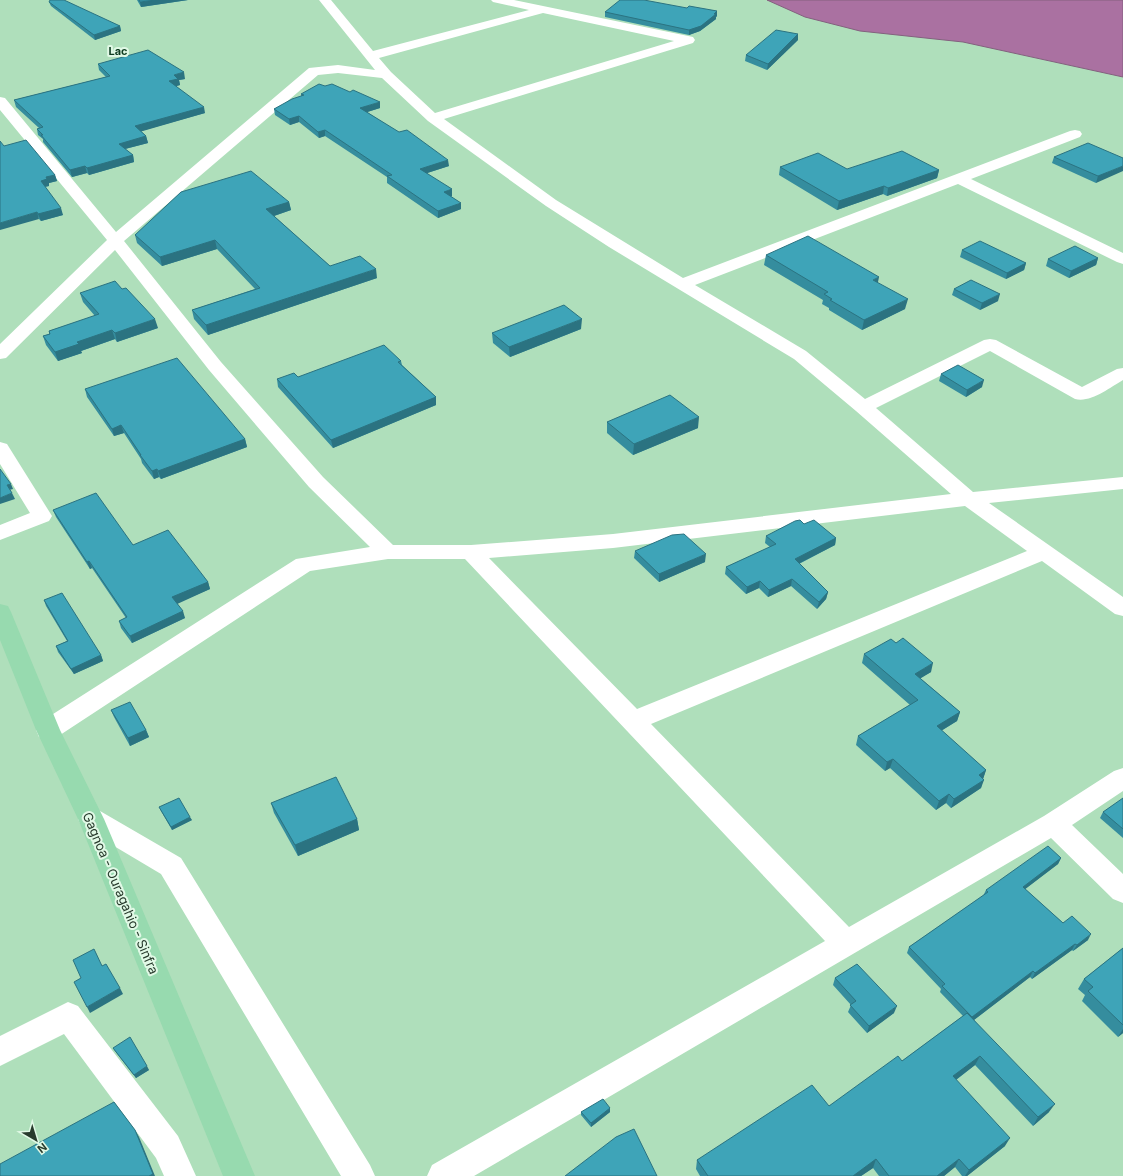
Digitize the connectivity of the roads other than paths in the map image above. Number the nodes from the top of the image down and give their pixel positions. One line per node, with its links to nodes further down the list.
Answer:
1 (326, 0): 4 (street)
2 (497, 0): 3 (street)
3 (544, 10): 4 (street); 7 (street)
4 (371, 56): 5 (street)
5 (386, 75): 7 (street); 10 (street)
6 (0, 101): 10 (street)
7 (433, 118): 12 (street)
8 (1075, 134): 9 (street)
9 (958, 178): 11 (street); 12 (street)
10 (115, 241): 13 (street); 20 (street)
11 (1123, 259)
12 (682, 284): 15 (street)
13 (0, 354)
14 (1123, 373): 15 (street)
15 (863, 407): 18 (street)
16 (0, 448): 19 (street)
17 (1123, 483): 18 (street)
18 (969, 499): 21 (street); 22 (street)
19 (0, 532)
20 (388, 552): 21 (street); 26 (street)
21 (471, 552): 25 (street)
22 (1044, 552): 23 (street); 25 (street)
23 (1123, 608)
24 (0, 612): 26 (main road, Gagnoa - Ouragahio - Sinfra)
25 (633, 721): 31 (street)
26 (48, 730): 28 (main road, Gagnoa - Ouragahio - Sinfra)
27 (1123, 778): 29 (street)
28 (91, 819): 34 (main road, Gagnoa - Ouragahio - Sinfra); 35 (street)
29 (1053, 824): 30 (street); 31 (street)
30 (1123, 891)
31 (846, 943): 36 (street)
32 (0, 1052): 33 (street)
33 (180, 1176)
34 (239, 1176)
35 (359, 1176)
36 (443, 1176)

